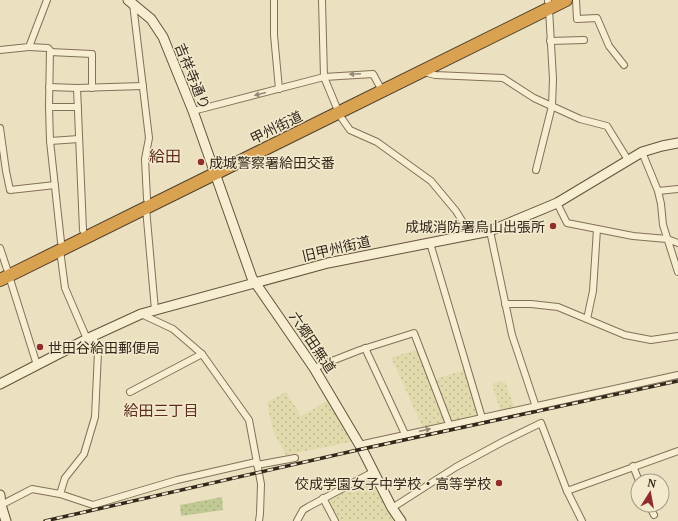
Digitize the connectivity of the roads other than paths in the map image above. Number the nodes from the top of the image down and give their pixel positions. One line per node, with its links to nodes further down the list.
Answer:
1 (47, 0): 10 (street)
2 (274, 0): 21 (street)
3 (322, 0): 15 (street)
4 (566, 0): 7 (highway, 甲州街道)
5 (576, 0): 13 (street)
6 (131, 2): 17 (street); 26 (street, 吉祥寺通り)
7 (549, 3): 9 (street); 14 (highway, 甲州街道); 16 (highway, 甲州街道)
8 (584, 40): 9 (street)
9 (550, 41): 22 (street)
10 (29, 47): 11 (street); 12 (street)
11 (0, 50)
12 (50, 52): 18 (street); 20 (street)
13 (624, 65)
14 (422, 72): 22 (street); 25 (highway, 甲州街道)
15 (324, 77): 16 (street, one-way to 15); 21 (street); 25 (street)
16 (379, 85): 25 (highway, 甲州街道)
17 (143, 86): 20 (street); 41 (street)
18 (49, 87): 19 (street); 23 (street)
19 (77, 88): 20 (street); 24 (street)
20 (92, 88)
21 (279, 89): 26 (street, one-way to 26)
22 (552, 106): 33 (street); 35 (street)
23 (49, 107): 24 (street); 30 (street)
24 (78, 107): 29 (street)
25 (337, 110): 34 (highway, 甲州街道); 45 (street)
26 (192, 111): 34 (street, 吉祥寺通り)
27 (0, 128): 28 (street)
28 (1, 138): 36 (street)
29 (79, 139): 30 (street); 43 (street)
30 (50, 141): 37 (street)
31 (678, 143): 32 (street, 旧甲州街道)
32 (642, 152): 33 (street, 旧甲州街道); 39 (street)
33 (628, 160): 40 (street, 旧甲州街道)
34 (214, 170): 41 (highway, 甲州街道); 53 (street, 六郷田無道)
35 (536, 170)
36 (3, 171): 37 (street)
37 (55, 185): 49 (street)
38 (678, 189): 39 (street)
39 (658, 191): 46 (street)
40 (557, 203): 42 (street); 44 (street, 旧甲州街道)
41 (146, 204): 43 (highway, 甲州街道); 49 (highway, 甲州街道); 55 (street)
42 (597, 229): 46 (street); 57 (street)
43 (83, 230): 49 (highway, 甲州街道)
44 (490, 231): 45 (street, 旧甲州街道); 54 (street)
45 (471, 235): 47 (street, 旧甲州街道)
46 (667, 239): 48 (street); 51 (street)
47 (430, 243): 53 (street, 旧甲州街道); 68 (street)
48 (678, 243)
49 (60, 246): 52 (highway, 甲州街道); 59 (street)
50 (0, 248): 52 (street)
51 (678, 272)
52 (4, 274): 62 (street)
53 (257, 283): 55 (street, 旧甲州街道); 63 (street, 六郷田無道)
54 (506, 304): 57 (street); 67 (street)
55 (155, 310): 56 (street, 旧甲州街道)
56 (141, 314): 59 (street, 旧甲州街道); 61 (street)
57 (586, 319): 58 (street)
58 (678, 336)
59 (90, 338): 62 (street, 旧甲州街道); 79 (street)
60 (366, 348): 63 (street); 69 (street); 70 (street)
61 (202, 354): 66 (street); 74 (street)
62 (37, 365): 65 (street, 旧甲州街道)
63 (314, 368): 71 (street, 六郷田無道)
64 (678, 375): 67 (street)
65 (0, 384)
66 (130, 392)
67 (536, 407): 68 (street)
68 (482, 418): 69 (street)
69 (449, 424): 70 (street, one-way to 69)
70 (405, 434): 71 (street)
71 (359, 445): 76 (street, 六郷田無道)
72 (678, 451): 75 (street)
73 (296, 458): 74 (street)
74 (257, 463): 79 (street); 87 (street)
75 (633, 466): 77 (street); 78 (street)
76 (373, 472): 81 (street); 83 (street, 六郷田無道)
77 (636, 473)
78 (567, 491): 83 (street); 91 (street)
79 (60, 494): 82 (street)
80 (0, 495): 82 (street)
81 (323, 498): 88 (street); 89 (street)
82 (1, 505): 86 (street)
83 (392, 508): 90 (street, 六郷田無道)
84 (653, 513): 85 (street)
85 (654, 516)
86 (6, 521)
87 (259, 521)
88 (297, 521)
89 (335, 521)
90 (401, 521)
91 (582, 521)

